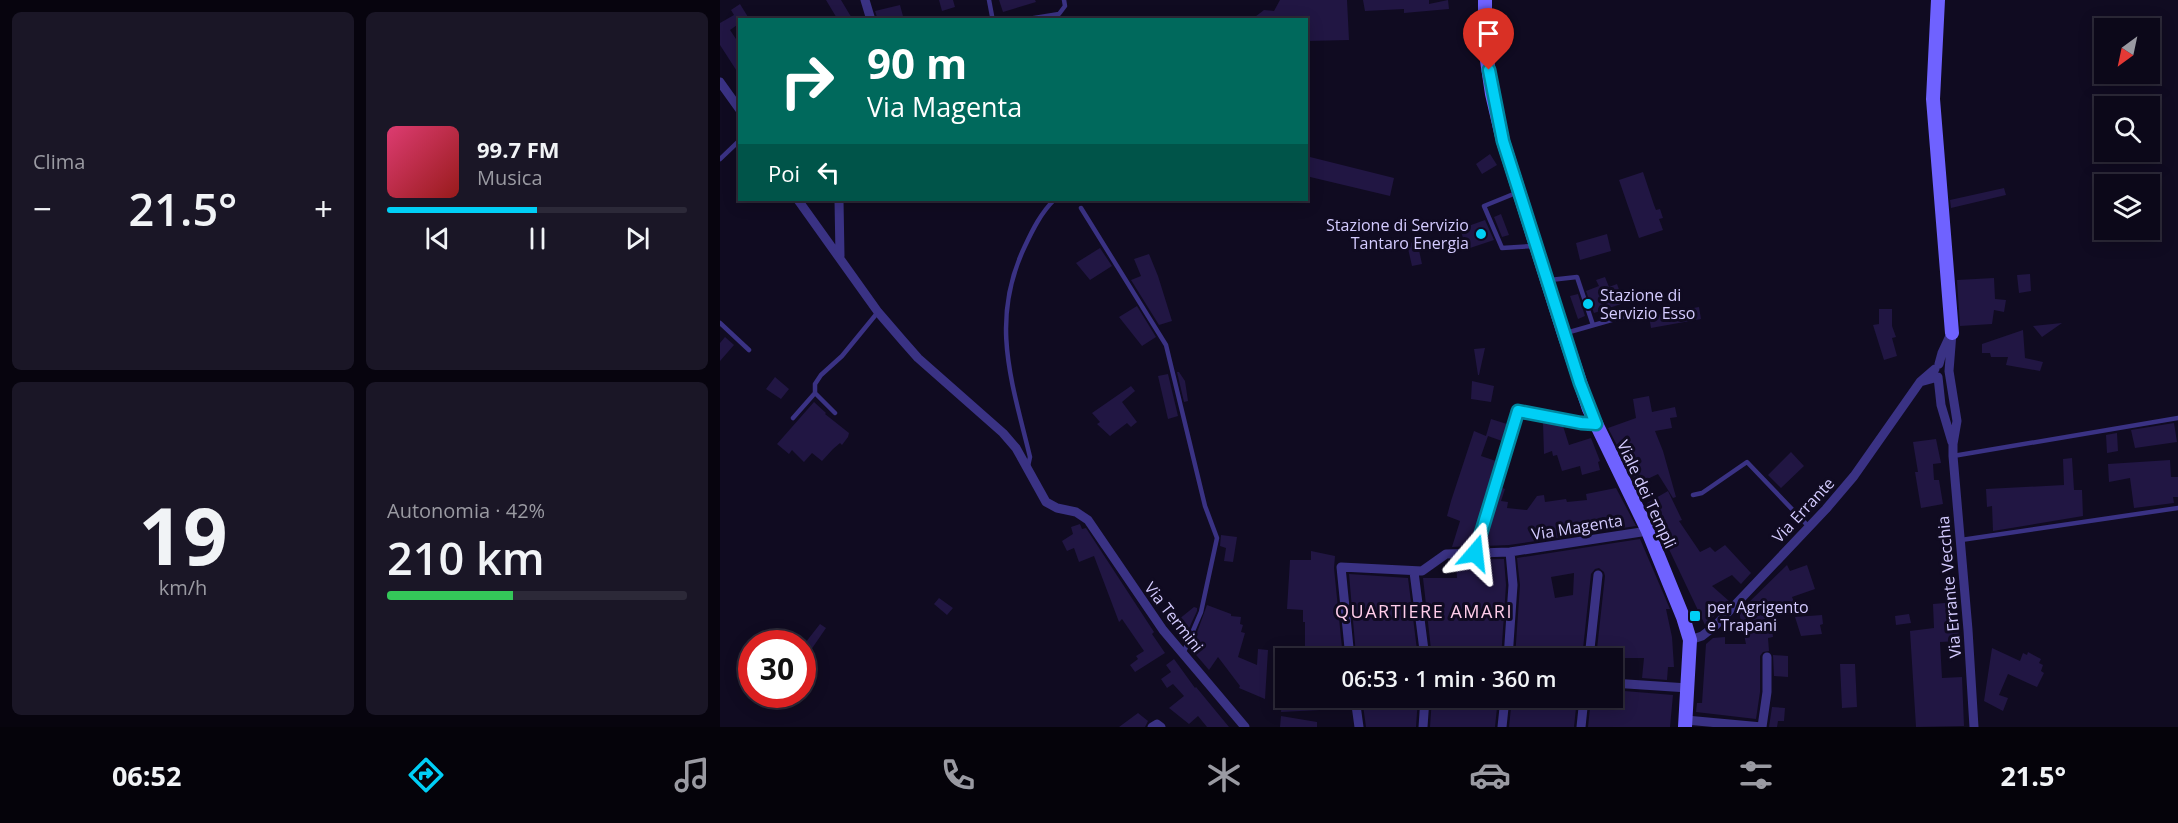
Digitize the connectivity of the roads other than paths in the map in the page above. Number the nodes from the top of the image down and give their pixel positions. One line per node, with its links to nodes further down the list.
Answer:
1 (865, 0): 6 (street)
2 (989, 0): 7 (lane)
3 (1064, 0): 8 (lane)
4 (1485, 0): 13 (main road, Viale dei Templi)
5 (1938, 0): 25 (main road)
6 (870, 18)
7 (992, 18)
8 (1034, 18)
9 (720, 82): 10 (street)
10 (738, 107)
11 (738, 142): 12 (lane)
12 (720, 159)
13 (1519, 192): 18 (main road, Viale dei Templi); 18 (lane)
14 (799, 201): 19 (street)
15 (839, 201): 19 (street)
16 (1053, 201): 37 (lane)
17 (1081, 208): 52 (lane)
18 (1536, 246): 20 (main road, Viale dei Templi)
19 (840, 256): 22 (street)
20 (1546, 280): 24 (lane); 26 (main road, Viale dei Templi)
21 (1643, 311): 24 (lane)
22 (878, 312): 30 (lane); 37 (street)
23 (720, 323): 27 (lane)
24 (1593, 325): 26 (lane)
25 (1952, 333): 28 (street); 29 (street)
26 (1564, 334): 34 (main road, Viale dei Templi)
27 (749, 350)
28 (1937, 370): 29 (street); 35 (street); 40 (street, Via Errante)
29 (1949, 371): 35 (street)
30 (815, 393): 31 (lane); 32 (lane)
31 (835, 413)
32 (793, 418)
33 (2178, 418): 36 (lane)
34 (1596, 424): 41 (main road, Viale dei Templi); 44 (street)
35 (1953, 444): 36 (street, Via Errante Vecchia)
36 (1953, 456): 42 (street, Via Errante Vecchia)
37 (1028, 466): 52 (street, Via Termini)
38 (1693, 495): 40 (lane)
39 (2178, 508): 42 (lane)
40 (1809, 527): 47 (street, Via Errante)
41 (1648, 531): 43 (street, Via Magenta); 47 (main road, Viale dei Templi)
42 (1961, 540): 67 (street, Via Errante Vecchia)
43 (1510, 552): 44 (street, Via Magenta); 50 (street)
44 (1475, 553): 45 (street, Via Magenta)
45 (1414, 572): 48 (street); 49 (street)
46 (1598, 575): 51 (street)
47 (1690, 640): 55 (main road, Viale dei Templi)
48 (1349, 648)
49 (1424, 648)
50 (1509, 648)
51 (1589, 648)
52 (1183, 654): 61 (street, Via Termini)
53 (1767, 657): 66 (street)
54 (1623, 684): 55 (street)
55 (1688, 688): 60 (main road, Viale dei Templi)
56 (1356, 708): 62 (street)
57 (1424, 708): 63 (street)
58 (1504, 708): 64 (street)
59 (1583, 708): 65 (street)
60 (1686, 724): 66 (street)
61 (1245, 727)
62 (1359, 727)
63 (1423, 727)
64 (1502, 727)
65 (1581, 727)
66 (1762, 727)
67 (1974, 727)

